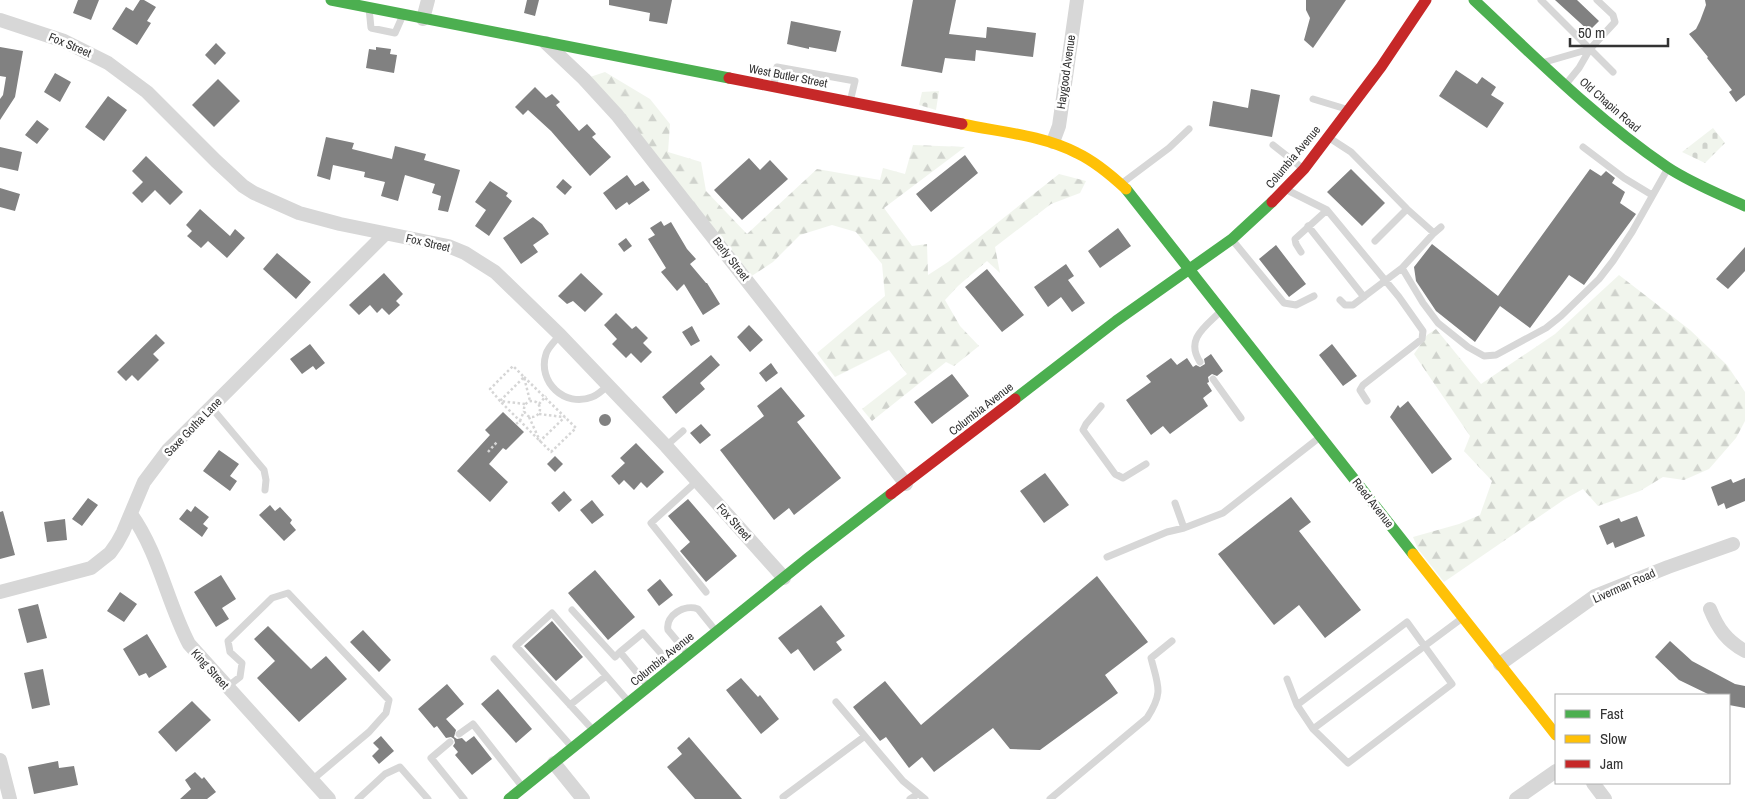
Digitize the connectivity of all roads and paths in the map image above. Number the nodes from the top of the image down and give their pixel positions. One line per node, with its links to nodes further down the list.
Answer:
1 (330, 0): 8 (street, West Butler Street)
2 (428, 0): 10 (street)
3 (1077, 0): 23 (street, Haygood Avenue)
4 (1426, 0): 20 (street, Columbia Avenue)
5 (1474, 0): 14 (street, Old Chapin Road)
6 (1541, 0): 13 (lane)
7 (1597, 0): 13 (lane)
8 (369, 8): 9 (street, West Butler Street); 9 (lane)
9 (403, 15): 10 (street, West Butler Street)
10 (424, 19): 12 (street, West Butler Street)
11 (0, 20): 37 (street, Fox Street)
12 (545, 42): 17 (street, West Butler Street); 77 (street, Berly Street)
13 (1590, 49): 14 (lane); 15 (lane); 16 (lane)
14 (1543, 63): 16 (street, Old Chapin Road)
15 (1613, 72)
16 (1566, 84): 26 (street, Old Chapin Road)
17 (774, 87): 19 (street, West Butler Street); 19 (lane)
18 (1313, 99): 20 (lane)
19 (850, 102): 23 (street, West Butler Street)
20 (1349, 110): 22 (street, Columbia Avenue)
21 (1189, 129): 28 (lane)
22 (1328, 137): 27 (street, Columbia Avenue); 32 (lane)
23 (1053, 142): 28 (street, West Butler Street)
24 (1273, 145): 27 (lane)
25 (1582, 147): 30 (lane)
26 (1668, 168): 30 (lane); 31 (street, Old Chapin Road)
27 (1304, 169): 29 (street, Columbia Avenue)
28 (1121, 184): 42 (street, West Butler Street)
29 (1286, 189): 33 (lane); 38 (street, Columbia Avenue)
30 (1652, 195): 41 (lane)
31 (1745, 206)
32 (1407, 209): 36 (lane); 39 (lane)
33 (1327, 210): 34 (lane); 43 (lane)
34 (1308, 226): 40 (lane); 45 (lane)
35 (1442, 227): 36 (lane)
36 (1434, 233): 41 (lane)
37 (385, 234): 48 (street, Fox Street); 61 (street, Saxe Gotha Lane)
38 (1232, 240): 42 (street, Columbia Avenue); 44 (lane)
39 (1375, 242)
40 (1301, 252)
41 (1402, 268): 43 (lane)
42 (1190, 270): 47 (street, Reed Avenue); 77 (street, Columbia Avenue)
43 (1386, 281): 45 (lane); 55 (lane)
44 (1314, 296)
45 (1364, 297): 46 (lane)
46 (1340, 300)
47 (1222, 311): 49 (lane); 70 (street, Reed Avenue)
48 (560, 335): 52 (street, Fox Street); 53 (lane)
49 (1200, 362)
50 (524, 376): 54 (path); 56 (path); 56 (path); 57 (path)
51 (1212, 379): 66 (lane)
52 (607, 386): 53 (lane); 73 (street, Fox Street)
53 (553, 389): 54 (path)
54 (545, 397): 59 (path); 65 (path)
55 (1367, 400)
56 (500, 401): 58 (path); 67 (path)
57 (530, 401): 58 (path); 59 (path)
58 (525, 404): 62 (path)
59 (539, 404): 63 (path)
60 (1101, 406): 75 (lane)
61 (211, 407): 78 (lane); 80 (street, Saxe Gotha Lane)
62 (524, 411): 64 (path); 67 (path)
63 (538, 413): 64 (path); 65 (path)
64 (529, 416): 71 (path)
65 (565, 417): 71 (path); 71 (path)
66 (1240, 418)
67 (520, 421): 68 (path); 71 (path)
68 (516, 424)
69 (683, 431): 73 (lane)
70 (1320, 437): 81 (lane); 89 (street, Reed Avenue)
71 (540, 441)
72 (497, 442): 74 (path)
73 (666, 446): 76 (street, Fox Street)
74 (488, 452)
75 (1146, 464)
76 (697, 481): 84 (street, Fox Street); 86 (lane)
77 (906, 484): 84 (street, Columbia Avenue)
78 (265, 490)
79 (1175, 503): 81 (lane)
80 (131, 514): 85 (street, Saxe Gotha Lane); 101 (street, King Street)
81 (1184, 528): 83 (lane)
82 (1734, 544): 97 (street, Liverman Road)
83 (1107, 557)
84 (784, 578): 90 (street, Columbia Avenue)
85 (0, 592)
86 (706, 592)
87 (572, 610): 93 (lane)
88 (1710, 610): 94 (street)
89 (1463, 618): 92 (lane); 97 (street, Reed Avenue)
90 (717, 632): 95 (street, Columbia Avenue); 95 (lane)
91 (1172, 641): 131 (lane)
92 (1425, 647): 106 (lane); 107 (lane); 107 (lane)
93 (620, 652): 98 (lane); 102 (lane)
94 (1745, 652)
95 (689, 655): 98 (street, Columbia Avenue)
96 (494, 659): 113 (lane)
97 (1500, 664): 109 (street, Reed Avenue)
98 (674, 668): 102 (street, Columbia Avenue)
99 (606, 676): 104 (lane); 105 (lane); 105 (lane)
100 (1287, 679): 106 (lane)
101 (227, 687): 117 (street, King Street); 117 (lane)
102 (649, 688): 104 (street, Columbia Avenue)
103 (836, 702): 111 (lane)
104 (629, 703): 108 (street, Columbia Avenue)
105 (570, 705): 108 (lane)
106 (1297, 705): 107 (lane)
107 (1313, 729)
108 (594, 731): 113 (street, Columbia Avenue)
109 (1555, 733)
110 (459, 734): 119 (lane)
111 (865, 736): 120 (lane); 121 (lane)
112 (450, 742): 126 (lane)
113 (573, 748): 115 (street, Columbia Avenue)
114 (0, 760): 122 (street)
115 (554, 763): 119 (street, Columbia Avenue); 128 (street)
116 (1555, 772): 132 (street)
117 (312, 780): 123 (street, King Street)
118 (1594, 784): 133 (street)
119 (523, 788): 127 (street, Columbia Avenue)
120 (918, 794): 129 (lane); 130 (lane)
121 (783, 797)
122 (10, 799)
123 (329, 799)
124 (358, 799): 125 (lane)
125 (428, 799)
126 (464, 799)
127 (509, 799)
128 (583, 799)
129 (910, 799)
130 (925, 799)
131 (1050, 799)
132 (1516, 799)
133 (1605, 799)

